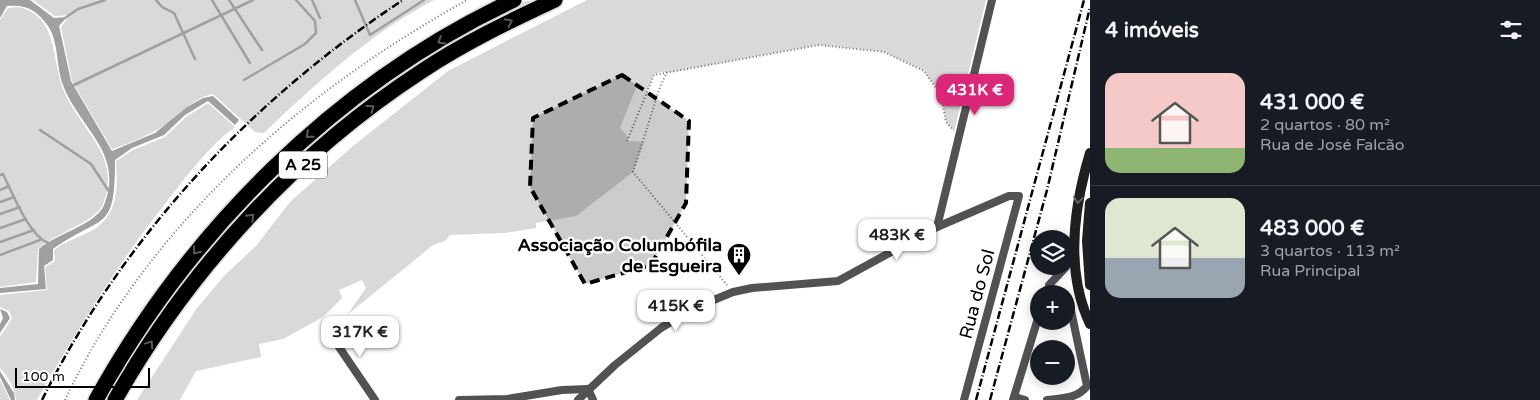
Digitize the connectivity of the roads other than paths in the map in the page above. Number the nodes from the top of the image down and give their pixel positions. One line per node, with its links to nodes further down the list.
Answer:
1 (514, 0): 18 (highway, A 25, one-way to 18)
2 (555, 0): 19 (highway, A 25, one-way to 2)
3 (992, 0): 6 (street)
4 (1090, 152): 7 (main road, one-way to 7)
5 (1090, 203): 10 (main road)
6 (937, 227): 16 (street); 24 (street, Rua do Sol)
7 (1075, 247): 12 (main road)
8 (1058, 275): 9 (street)
9 (1049, 285)
10 (1090, 285)
11 (1075, 310): 12 (street)
12 (1088, 320)
13 (326, 328): 20 (street)
14 (1035, 330): 17 (street)
15 (1074, 330): 26 (street)
16 (588, 389): 21 (street); 22 (street); 23 (street)
17 (1014, 399): 25 (street)
18 (96, 400)
19 (115, 400)
20 (375, 400)
21 (458, 400)
22 (578, 400)
23 (593, 400)
24 (964, 400)
25 (1025, 400)
26 (1047, 400)

